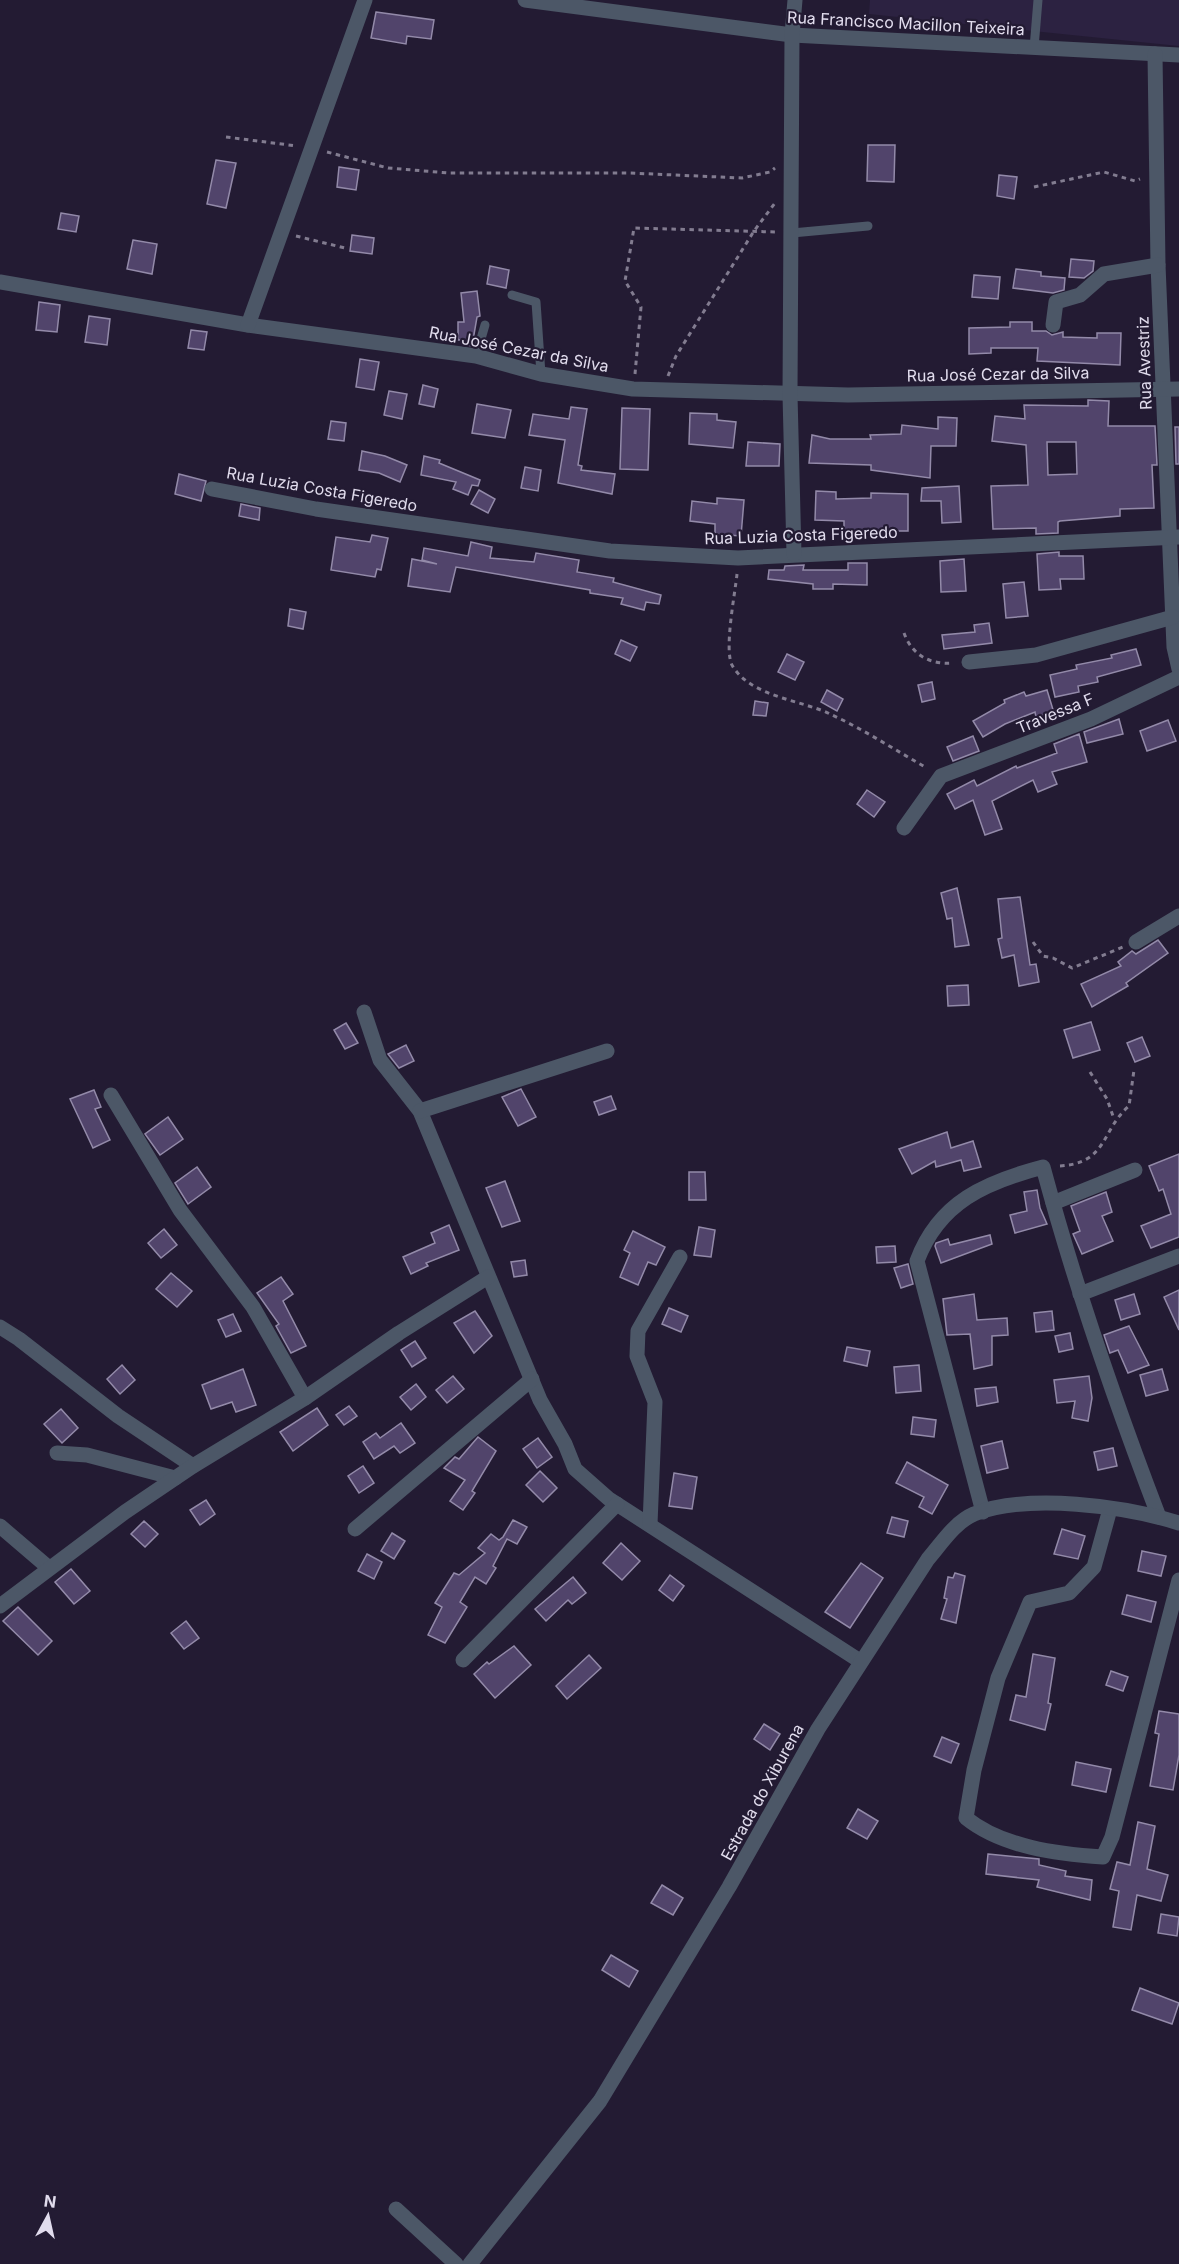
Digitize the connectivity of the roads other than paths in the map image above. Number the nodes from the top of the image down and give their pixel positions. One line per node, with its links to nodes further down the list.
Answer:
1 (365, 0): 14 (street)
2 (525, 0): 5 (street, Rua Francisco Macillon Teixeira)
3 (795, 0): 5 (street)
4 (1038, 0): 6 (lane)
5 (792, 35): 6 (street, Rua Francisco Macillon Teixeira); 10 (street)
6 (1034, 48): 7 (street, Rua Francisco Macillon Teixeira)
7 (1155, 54): 8 (street, Rua Francisco Macillon Teixeira); 11 (street, Rua Avestriz)
8 (1179, 55)
9 (868, 226): 10 (lane)
10 (792, 233): 20 (street)
11 (1158, 266): 16 (street); 19 (street, Rua Avestriz)
12 (0, 282): 14 (street, Rua José Cezar da Silva)
13 (512, 295): 18 (lane)
14 (248, 324): 17 (street, Rua José Cezar da Silva)
15 (485, 325): 17 (lane)
16 (1053, 325)
17 (476, 356): 18 (street, Rua José Cezar da Silva)
18 (541, 374): 20 (street, Rua José Cezar da Silva)
19 (1171, 388): 20 (street, Rua José Cezar da Silva); 22 (street, Rua Avestriz)
20 (790, 395): 23 (street)
21 (212, 489): 23 (street, Rua Luzia Costa Figeredo)
22 (1174, 536): 23 (street, Rua Luzia Costa Figeredo); 24 (street, Rua Avestriz)
23 (795, 554)
24 (1173, 617): 25 (street); 26 (street, Rua Avestriz)
25 (969, 662)
26 (1179, 669)
27 (1179, 677): 28 (street, Travessa F)
28 (904, 828)
29 (1179, 916): 30 (street)
30 (1136, 942)
31 (364, 1012): 34 (street)
32 (607, 1052): 34 (street)
33 (111, 1095): 43 (street)
34 (420, 1111): 39 (street)
35 (1135, 1170): 36 (street)
36 (1053, 1203): 40 (street); 49 (street)
37 (1179, 1256): 40 (street)
38 (680, 1257): 52 (street)
39 (488, 1277): 42 (street); 43 (street)
40 (1080, 1294): 50 (street)
41 (0, 1327): 45 (street)
42 (532, 1379): 47 (street); 54 (street)
43 (305, 1398): 45 (street)
44 (57, 1453): 46 (street)
45 (193, 1466): 46 (street)
46 (176, 1478): 55 (street)
47 (617, 1504): 52 (street); 58 (street)
48 (1110, 1509): 49 (street, Estrada do Xiburena); 50 (street, Estrada do Xiburena); 56 (street)
49 (983, 1512): 59 (street, Estrada do Xiburena)
50 (1159, 1517): 51 (street, Estrada do Xiburena)
51 (1179, 1523)
52 (650, 1524): 59 (street)
53 (0, 1526): 55 (street)
54 (355, 1529)
55 (49, 1568): 57 (street)
56 (1179, 1580)
57 (0, 1606)
58 (463, 1660)
59 (860, 1662): 62 (street, Estrada do Xiburena)
60 (396, 2209): 61 (street)
61 (456, 2264)
62 (470, 2264)

